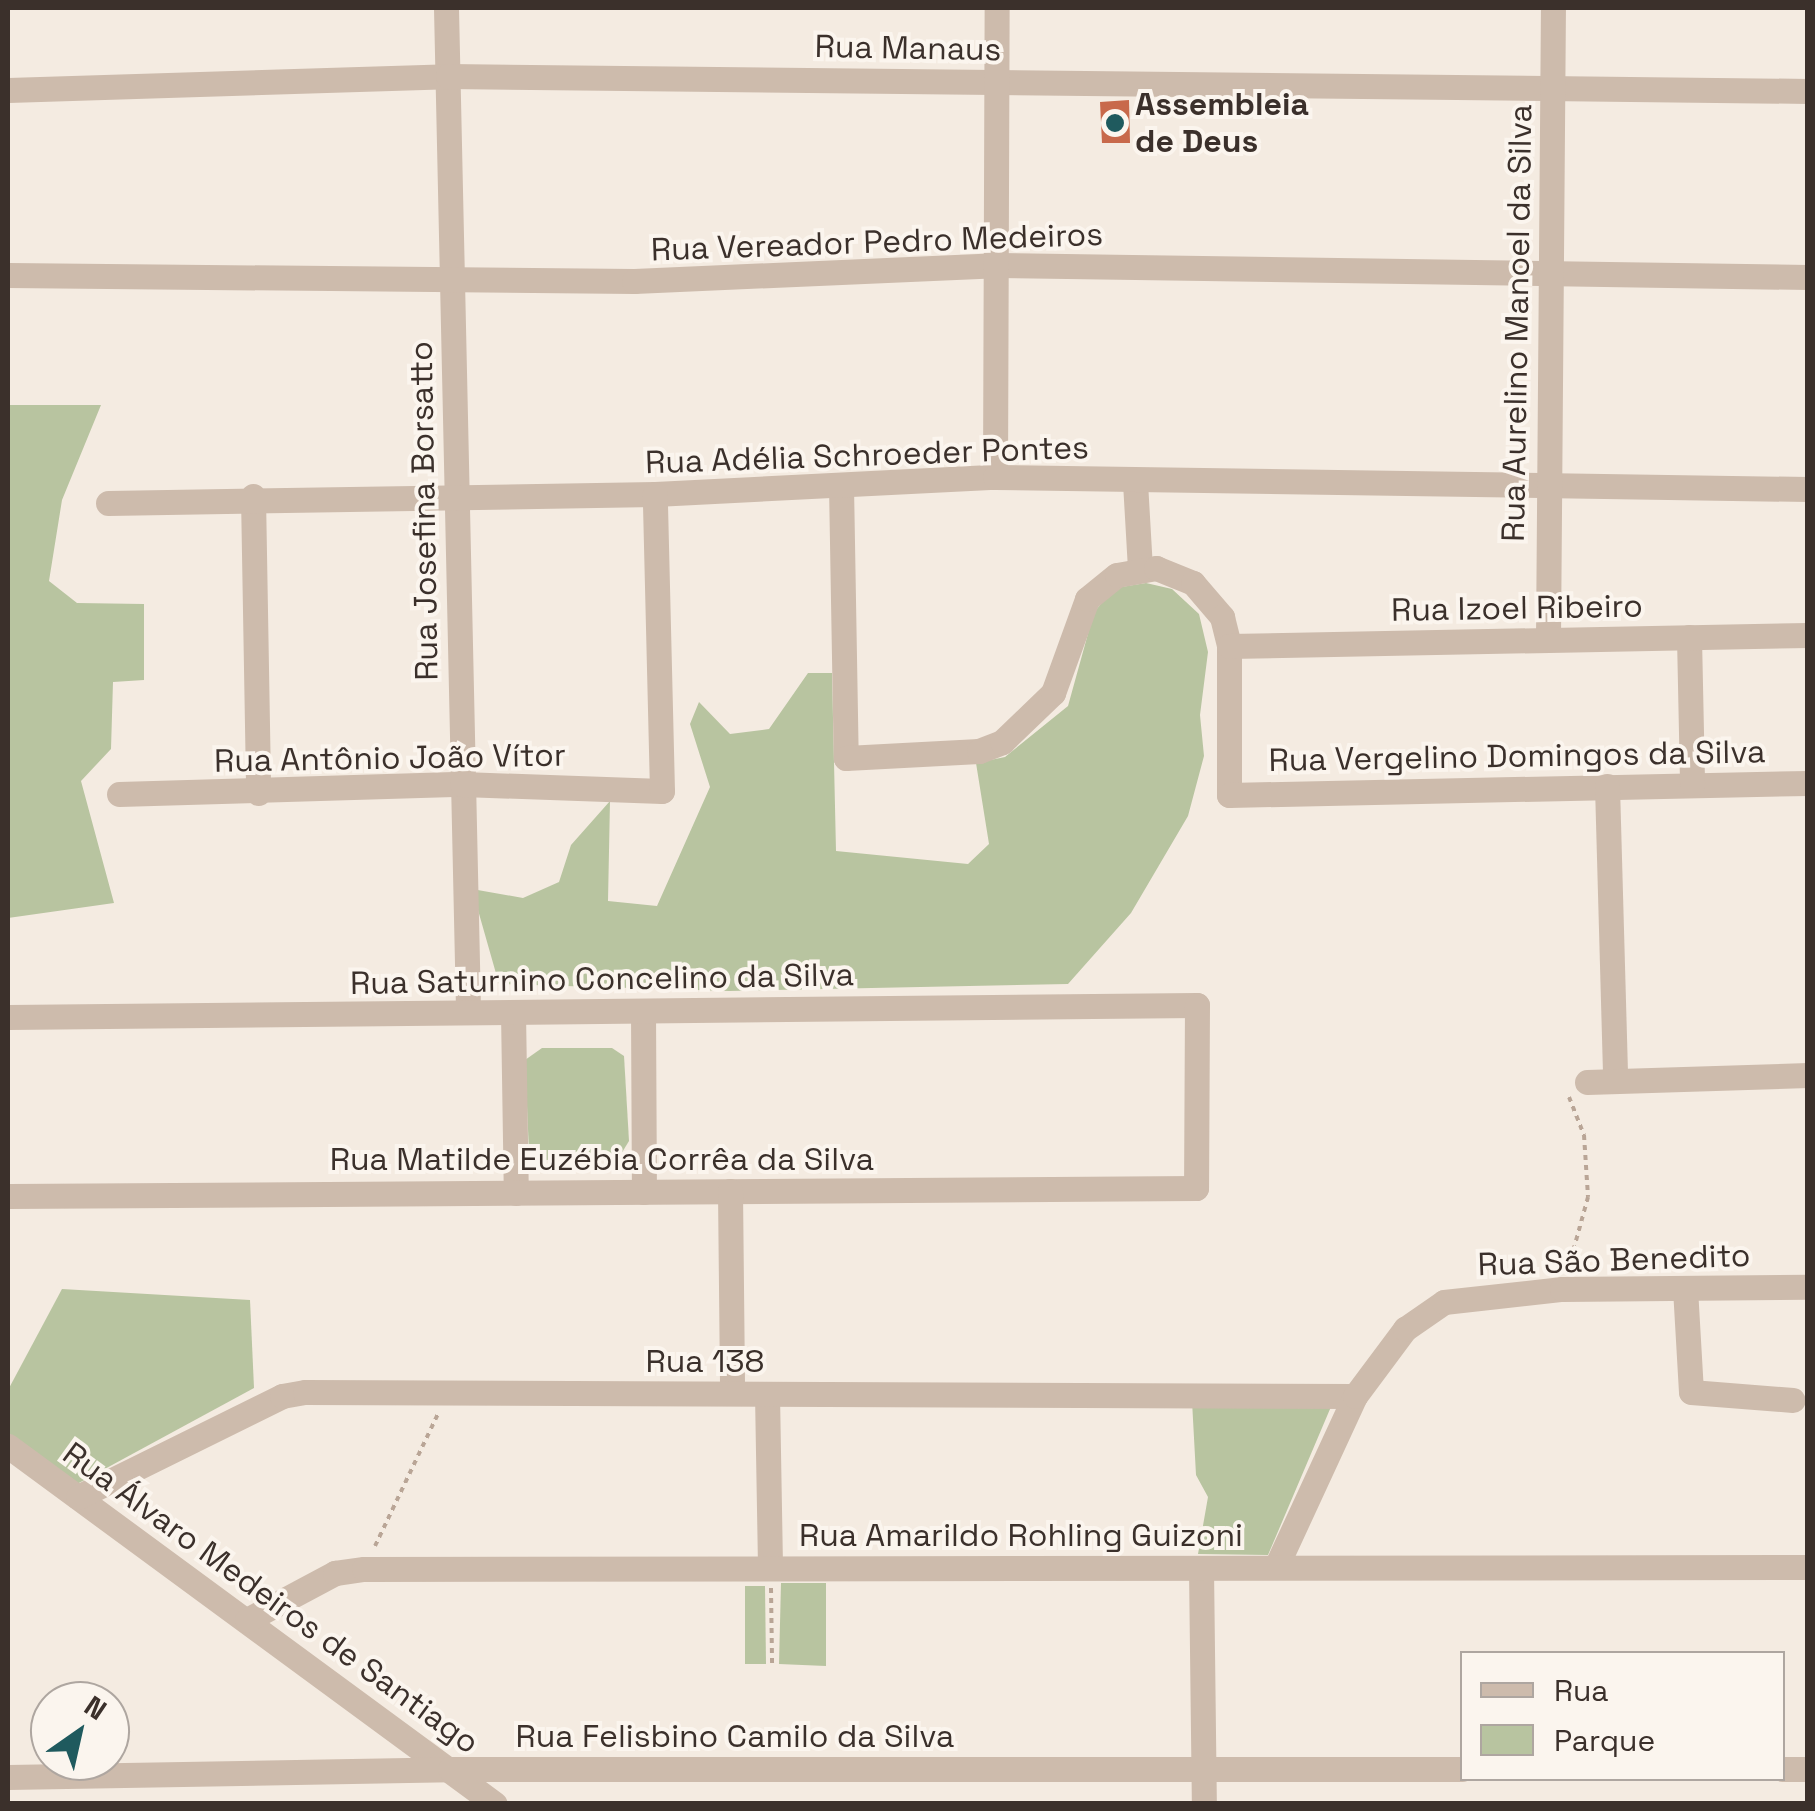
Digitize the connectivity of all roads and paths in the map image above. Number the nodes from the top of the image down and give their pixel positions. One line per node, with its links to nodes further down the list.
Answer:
1 (446, 8): 4 (street, Rua Josefina Borsatto)
2 (997, 8): 5 (street)
3 (1553, 8): 7 (street, Rua Aurelino Manoel da Silva)
4 (448, 76): 5 (street, Rua Manaus); 6 (street, Rua Manaus); 11 (street, Rua Josefina Borsatto)
5 (1000, 82): 7 (street, Rua Manaus); 9 (street)
6 (8, 90)
7 (1552, 90): 8 (street, Rua Manaus); 13 (street, Rua Aurelino Manoel da Silva)
8 (1808, 91)
9 (996, 265): 11 (street, Rua Vereador Pedro Medeiros); 13 (street, Rua Vereador Pedro Medeiros); 14 (street)
10 (8, 275): 11 (street, Rua Vereador Pedro Medeiros)
11 (452, 276): 19 (street, Rua Josefina Borsatto)
12 (1808, 277): 13 (street, Rua Vereador Pedro Medeiros)
13 (1551, 278): 17 (street, Rua Aurelino Manoel da Silva)
14 (995, 477): 15 (street, Rua Adélia Schroeder Pontes); 16 (street, Rua Adélia Schroeder Pontes)
15 (1136, 482): 17 (street, Rua Adélia Schroeder Pontes); 23 (street)
16 (841, 485): 20 (street, Rua Adélia Schroeder Pontes); 23 (street)
17 (1545, 486): 18 (street, Rua Adélia Schroeder Pontes); 26 (street, Rua Aurelino Manoel da Silva)
18 (1808, 489)
19 (456, 494): 20 (street, Rua Adélia Schroeder Pontes); 21 (street, Rua Adélia Schroeder Pontes); 29 (street, Rua Josefina Borsatto)
20 (655, 494): 29 (street, Rua Antônio João Vítor)
21 (253, 496): 22 (street, Rua Adélia Schroeder Pontes); 32 (street)
22 (108, 503)
23 (1140, 568): 27 (street)
24 (1808, 634): 25 (street, Rua Izoel Ribeiro)
25 (1689, 637): 26 (street, Rua Izoel Ribeiro); 30 (street)
26 (1548, 639): 27 (street, Rua Izoel Ribeiro)
27 (1229, 646): 31 (street, Rua Vergelino Domingos da Silva)
28 (1808, 782): 30 (street, Rua Vergelino Domingos da Silva)
29 (462, 784): 32 (street, Rua Antônio João Vítor); 35 (street, Rua Josefina Borsatto)
30 (1692, 784): 31 (street, Rua Vergelino Domingos da Silva)
31 (1607, 786): 39 (street)
32 (258, 792): 33 (street, Rua Antônio João Vítor)
33 (119, 794)
34 (643, 1011): 36 (street, Rua Saturnino Concelino da Silva); 41 (street, Rua Saturnino Concelino da Silva); 44 (street)
35 (468, 1012): 36 (street, Rua Saturnino Concelino da Silva); 37 (street, Rua Saturnino Concelino da Silva)
36 (513, 1012): 43 (street)
37 (8, 1017)
38 (1808, 1075): 39 (street)
39 (1615, 1080): 40 (street)
40 (1587, 1082): 48 (path)
41 (1196, 1188): 42 (street, Rua Matilde Euzébia Corrêa da Silva)
42 (730, 1191): 44 (street, Rua Matilde Euzébia Corrêa da Silva); 50 (street)
43 (516, 1192): 44 (street, Rua Matilde Euzébia Corrêa da Silva); 45 (street, Rua Matilde Euzébia Corrêa da Silva)
44 (644, 1192)
45 (8, 1196)
46 (1808, 1286): 47 (street, Rua São Benedito)
47 (1685, 1288): 48 (street, Rua São Benedito); 53 (street)
48 (1562, 1289): 52 (street, Rua São Benedito)
49 (449, 1392): 50 (street, Rua 138); 55 (street, Rua 138); 58 (path)
50 (732, 1394): 51 (street, Rua 138)
51 (767, 1394): 52 (street, Rua 138); 59 (street)
52 (1355, 1396): 56 (street, Rua São Benedito)
53 (1793, 1400)
54 (8, 1446): 55 (street, Rua Álvaro Medeiros de Santiago)
55 (78, 1496): 61 (street, Rua Álvaro Medeiros de Santiago)
56 (1276, 1567): 57 (street, Rua Amarildo Rohling Guizoni); 60 (street, Rua Amarildo Rohling Guizoni)
57 (1808, 1567)
58 (364, 1568): 59 (street, Rua Amarildo Rohling Guizoni); 61 (street, Rua Amarildo Rohling Guizoni)
59 (770, 1568): 60 (street, Rua Amarildo Rohling Guizoni); 62 (path)
60 (1201, 1568): 65 (street)
61 (247, 1620): 63 (street, Rua Álvaro Medeiros de Santiago)
62 (772, 1663)
63 (450, 1768): 65 (street, Rua Felisbino Camilo da Silva); 66 (street, Rua Felisbino Camilo da Silva); 67 (street, Rua Álvaro Medeiros de Santiago)
64 (1460, 1769): 65 (street, Rua Felisbino Camilo da Silva)
65 (1203, 1770): 68 (street)
66 (8, 1777)
67 (495, 1804)
68 (1204, 1804)

